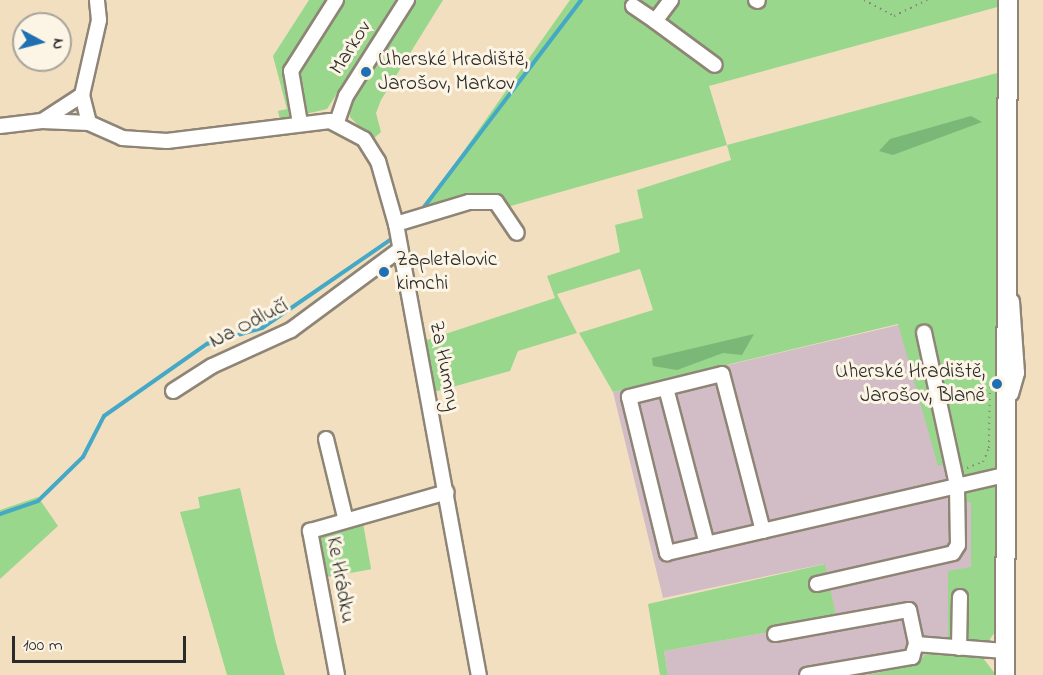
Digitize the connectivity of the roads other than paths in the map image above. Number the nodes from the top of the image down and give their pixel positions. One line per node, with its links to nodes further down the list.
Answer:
1 (97, 0): 9 (street)
2 (336, 0): 13 (street)
3 (406, 0): 11 (street, Markov)
4 (671, 0): 7 (street)
5 (1008, 0): 21 (main road)
6 (633, 6): 7 (street)
7 (655, 21): 8 (street)
8 (715, 65)
9 (82, 95): 10 (street); 12 (street)
10 (42, 121): 12 (street); 14 (street)
11 (337, 122): 13 (street); 16 (street, Za Humny)
12 (89, 123): 13 (street)
13 (300, 123)
14 (0, 126)
15 (517, 233): 16 (street)
16 (397, 236): 19 (street, Na Odlučí); 23 (street, Za Humny)
17 (924, 333): 22 (street)
18 (666, 388): 25 (street); 26 (street); 26 (street)
19 (173, 391)
20 (326, 439): 24 (street, Ke Hrádku)
21 (1005, 475): 22 (street); 32 (main road)
22 (956, 478): 25 (street); 27 (street)
23 (447, 492): 24 (street, Ke Hrádku); 34 (street, Za Humny)
24 (345, 517): 33 (street, Ke Hrádku)
25 (763, 531): 26 (street)
26 (707, 544)
27 (817, 584)
28 (960, 597): 31 (street)
29 (775, 634): 30 (street)
30 (916, 644): 31 (street); 35 (street)
31 (959, 648): 32 (street)
32 (1005, 651): 36 (main road)
33 (338, 675)
34 (479, 675)
35 (807, 675)
36 (1005, 675)

